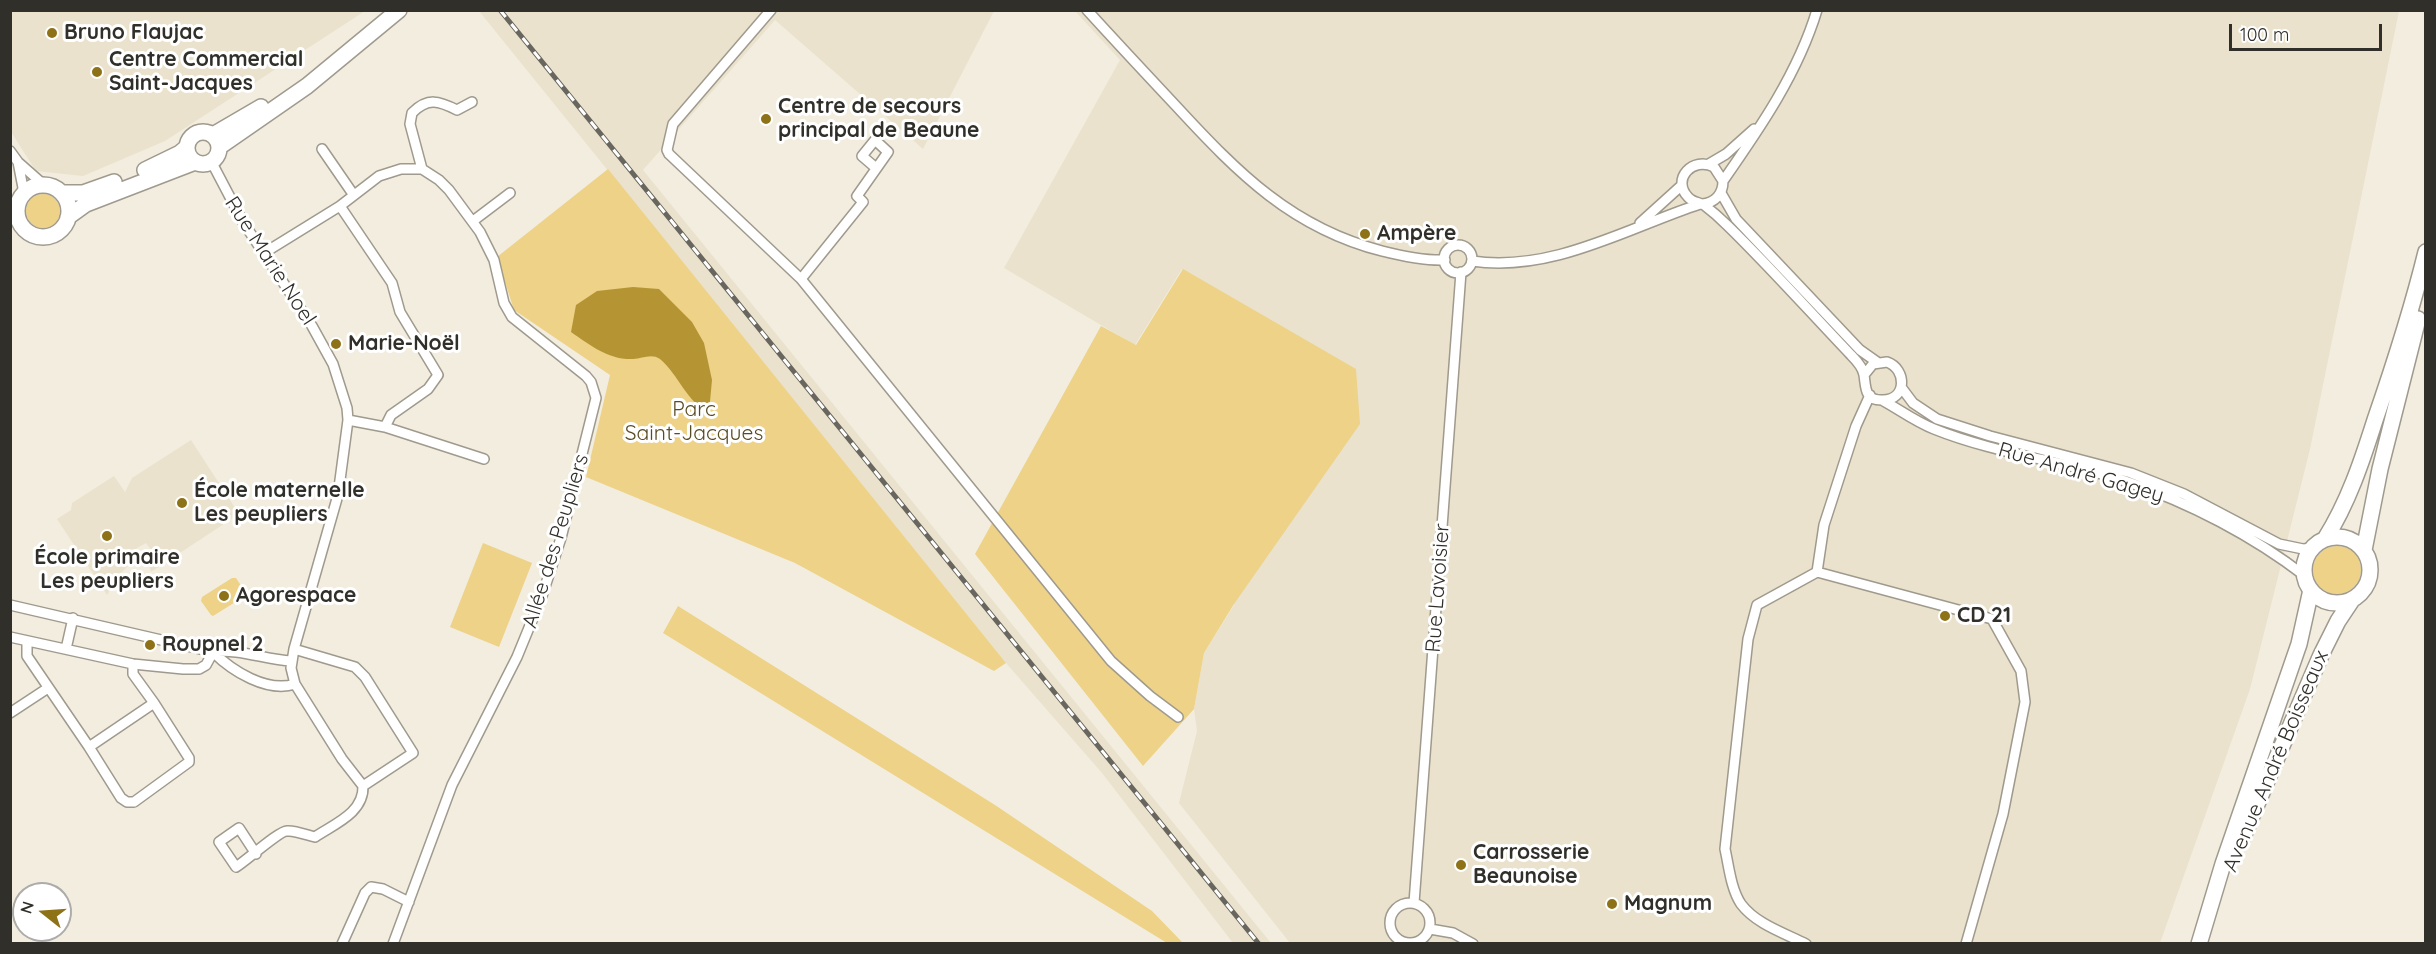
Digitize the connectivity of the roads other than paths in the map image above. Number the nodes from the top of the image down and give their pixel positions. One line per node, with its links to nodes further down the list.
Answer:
1 (387, 10): 8 (main road)
2 (399, 10): 8 (main road)
3 (771, 10): 36 (street)
4 (1087, 10): 33 (street)
5 (1817, 10): 7 (street)
6 (472, 102): 16 (street)
7 (1762, 121): 14 (street); 17 (street)
8 (216, 141): 9 (main road); 12 (main road)
9 (187, 147): 12 (main road); 22 (main road)
10 (322, 149): 23 (street)
11 (10, 151): 13 (street)
12 (203, 161): 27 (main road); 32 (street, Rue Marie Noel)
13 (18, 162): 18 (street); 24 (street)
14 (1709, 164): 17 (street); 19 (street)
15 (876, 168): 36 (street)
16 (422, 169): 23 (street); 28 (street, Allée des Peupliers)
17 (1723, 181): 21 (street)
18 (44, 185): 22 (main road); 24 (main road)
19 (1682, 186): 25 (street); 29 (street)
20 (510, 193): 28 (street)
21 (1721, 193): 25 (street); 38 (street)
22 (62, 194): 27 (main road)
23 (353, 194): 26 (street)
24 (18, 203): 30 (main road)
25 (1701, 204): 29 (street); 39 (street)
26 (340, 206): 32 (street); 44 (street)
27 (68, 217): 30 (main road)
28 (473, 221): 68 (street, Allée des Peupliers)
29 (1634, 228): 34 (street)
30 (18, 229)
31 (2426, 252): 46 (main road)
32 (264, 253): 43 (street, Rue Marie Noel)
33 (1445, 260): 34 (street); 35 (street)
34 (1472, 261): 35 (street)
35 (1461, 273): 69 (street, Rue Lavoisier)
36 (801, 279): 64 (street)
37 (2426, 290): 47 (main road)
38 (1877, 362): 39 (street); 40 (street)
39 (1864, 375): 41 (street)
40 (1901, 387): 42 (street); 46 (street, Rue André Gagey)
41 (1870, 395): 42 (street); 48 (street)
42 (1882, 400): 49 (street, Rue André Gagey)
43 (348, 420): 44 (street); 56 (street, Rue Marie Noel)
44 (385, 427): 45 (street)
45 (484, 459)
46 (2319, 544): 47 (main road); 49 (main road)
47 (2364, 550): 50 (main road)
48 (1817, 572): 75 (street); 76 (street)
49 (2308, 583): 50 (main road); 70 (main road, Avenue André Boisseaux)
50 (2352, 600): 70 (main road, Avenue André Boisseaux)
51 (10, 605): 52 (street)
52 (73, 618): 55 (street); 57 (street)
53 (10, 637): 54 (street)
54 (27, 641): 55 (street); 61 (street)
55 (66, 649): 59 (street)
56 (294, 649): 58 (street, Rue Marie Noel); 66 (street)
57 (213, 652): 58 (street); 59 (street); 60 (street)
58 (291, 661): 60 (street, Rue Marie Noel)
59 (133, 664): 62 (street)
60 (295, 684): 66 (street, Rue Marie Noel)
61 (48, 688): 63 (street); 65 (street)
62 (154, 703): 65 (street); 65 (street)
63 (10, 713)
64 (1178, 717)
65 (89, 747)
66 (363, 786): 67 (street)
67 (256, 854)
68 (409, 902): 72 (street); 73 (street, Allée des Peupliers)
69 (1414, 903): 71 (street); 71 (street)
70 (2206, 925): 77 (main road, Avenue André Boisseaux)
71 (1430, 929): 74 (street)
72 (342, 944)
73 (393, 944)
74 (1473, 944)
75 (1806, 944)
76 (1966, 944)
77 (2199, 944)

